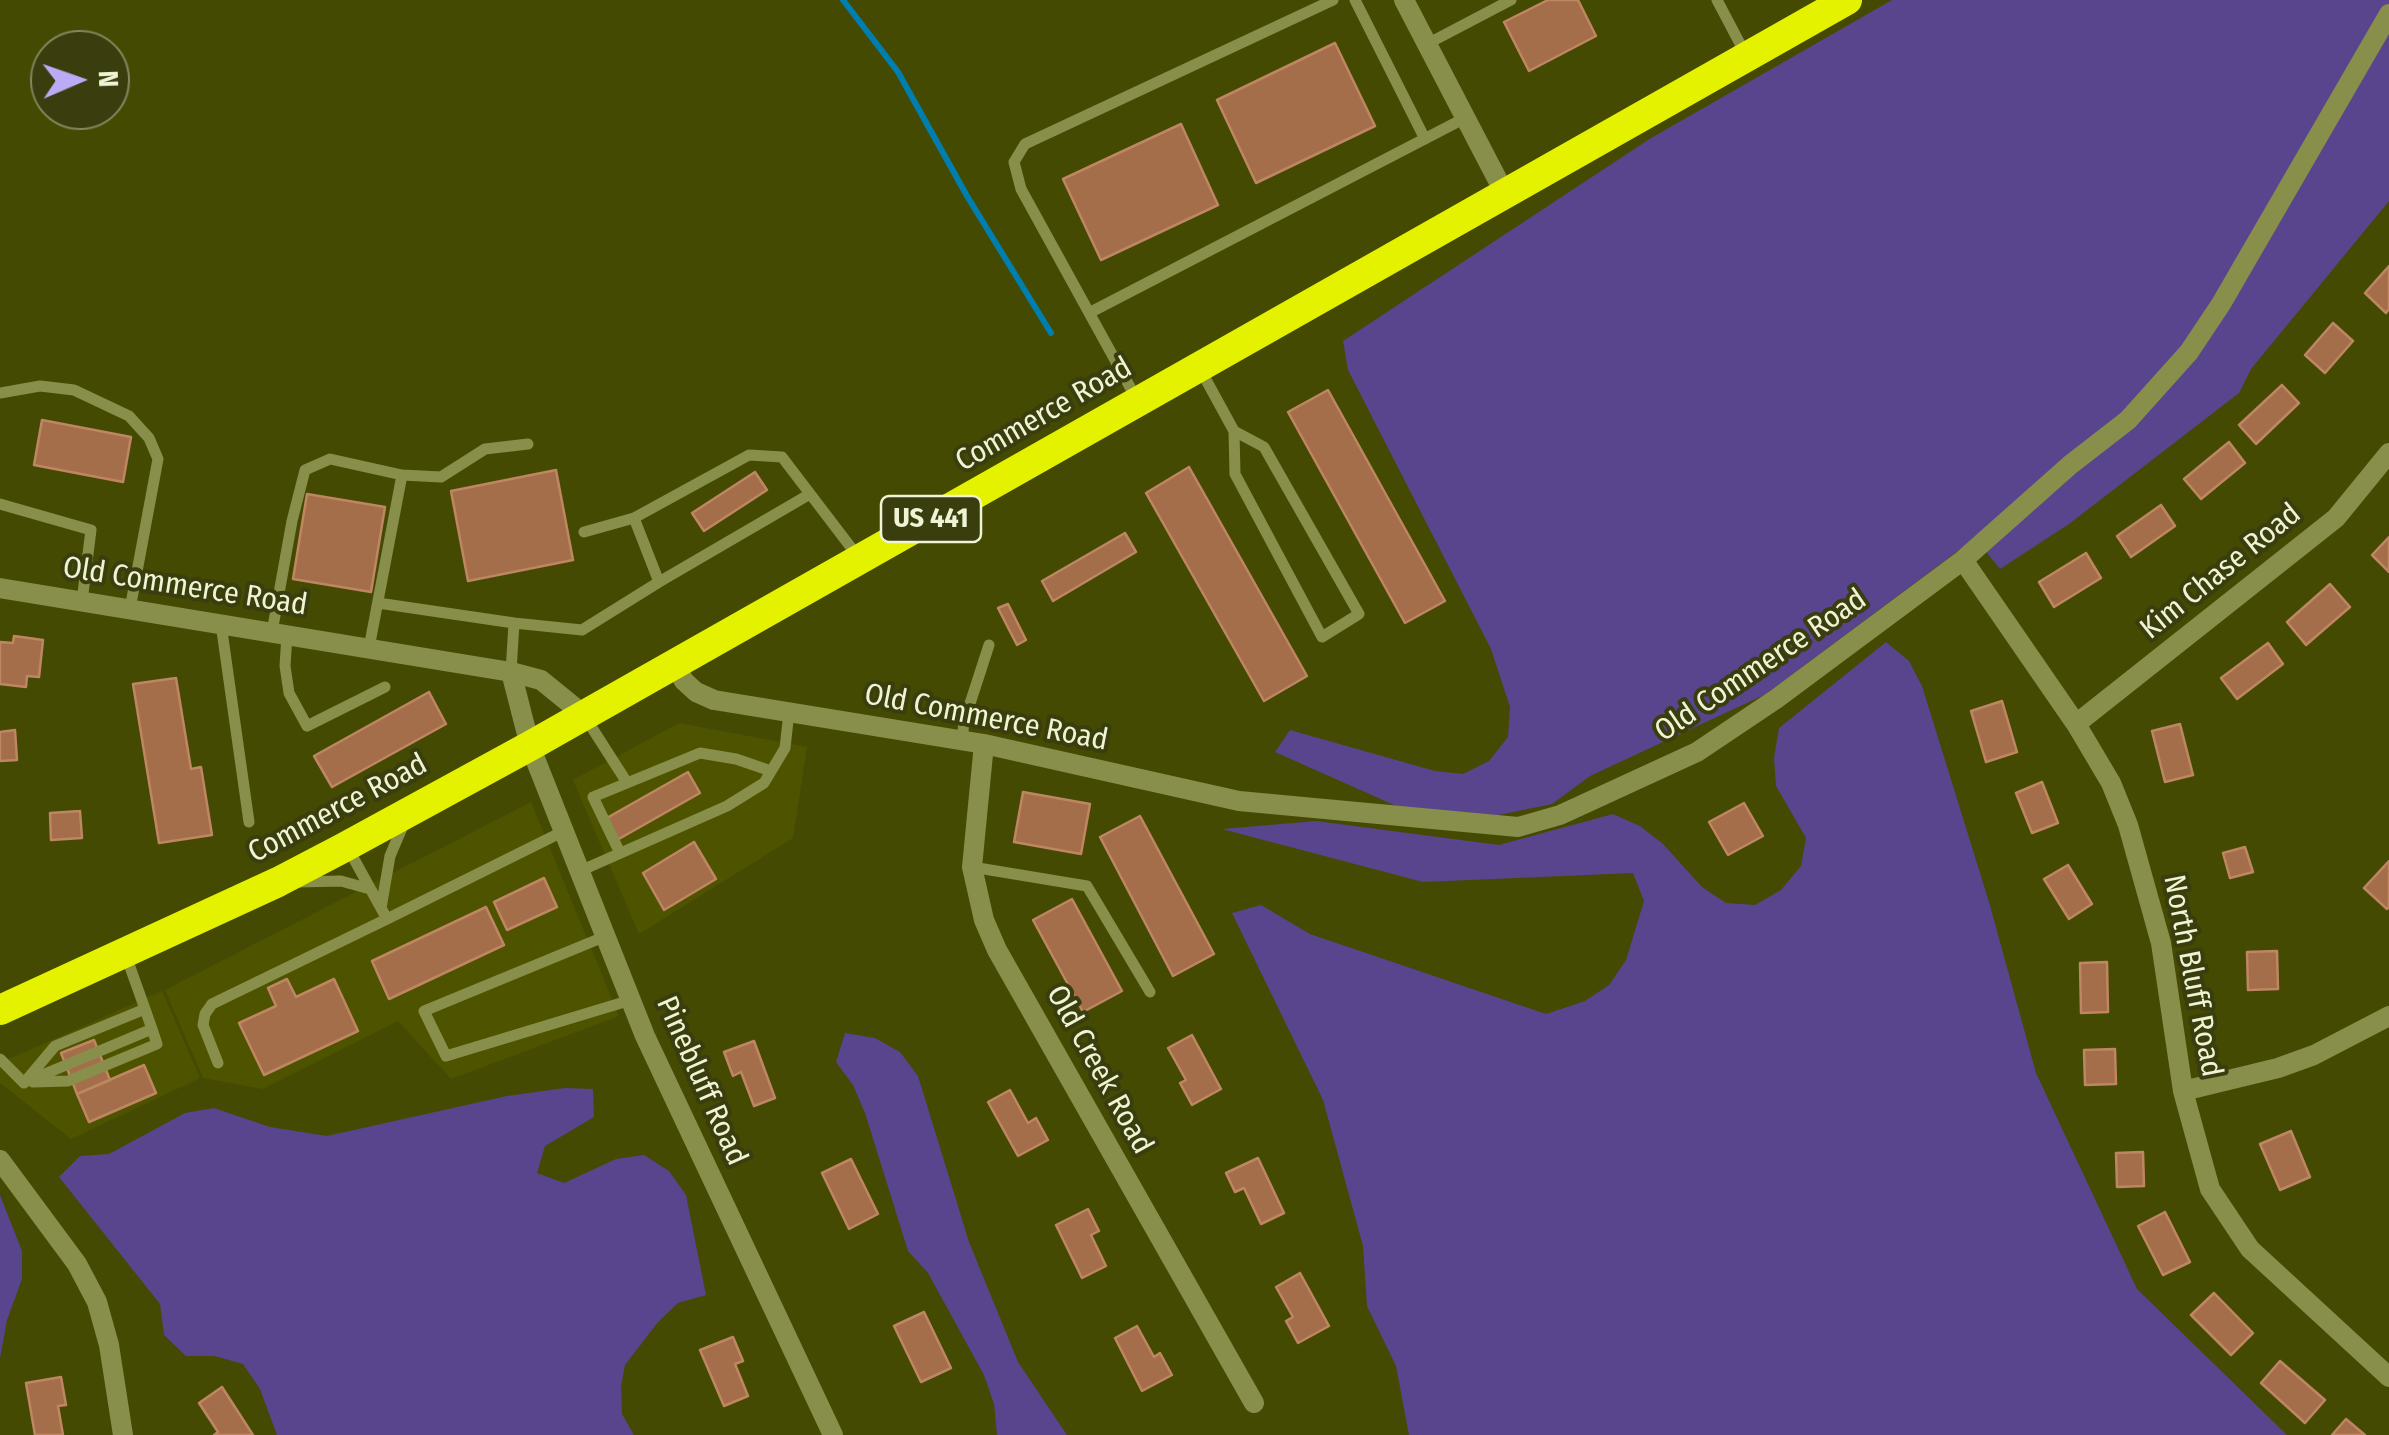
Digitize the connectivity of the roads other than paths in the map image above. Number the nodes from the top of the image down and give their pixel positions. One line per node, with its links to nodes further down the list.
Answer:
1 (1333, 0): 13 (lane)
2 (1354, 0): 11 (lane)
3 (1404, 0): 8 (street)
4 (1511, 0): 8 (lane)
5 (1717, 0): 9 (lane)
6 (1847, 0): 9 (highway, Commerce Road / US 441)
7 (2389, 14): 26 (street, Old Commerce Road)
8 (1427, 44): 10 (street)
9 (1747, 56): 12 (highway, Commerce Road / US 441)
10 (1465, 118): 11 (lane); 12 (street)
11 (1425, 139): 13 (lane)
12 (1505, 194): 14 (highway, Commerce Road / US 441)
13 (1089, 312): 16 (lane)
14 (1199, 367): 16 (highway, Commerce Road / US 441); 17 (lane)
15 (0, 393): 31 (lane)
16 (1138, 402): 25 (highway, Commerce Road / US 441)
17 (1234, 431): 17 (lane)
18 (528, 444): 20 (lane)
19 (2389, 453): 42 (street, Kim Chase Road)
20 (402, 475): 30 (lane); 34 (lane)
21 (810, 494): 23 (lane); 25 (lane); 27 (lane)
22 (0, 504): 29 (lane)
23 (634, 518): 24 (lane); 27 (lane)
24 (584, 532)
25 (860, 558): 37 (highway, Commerce Road / US 441)
26 (1963, 560): 42 (street, North Bluff Road); 44 (street, Old Commerce Road)
27 (658, 582): 32 (lane)
28 (0, 588): 29 (street, Old Commerce Road)
29 (82, 601): 31 (street, Old Commerce Road)
30 (378, 603): 32 (lane); 36 (lane)
31 (130, 609): 33 (street, Old Commerce Road)
32 (514, 623): 38 (lane)
33 (222, 624): 34 (street, Old Commerce Road); 49 (lane)
34 (279, 633): 36 (street, Old Commerce Road); 39 (lane)
35 (989, 645): 43 (lane)
36 (369, 648): 38 (street, Old Commerce Road)
37 (673, 662): 40 (street, Old Commerce Road); 41 (highway, Commerce Road / US 441)
38 (511, 672): 41 (street, Old Commerce Road); 45 (street, Pinebluff Road)
39 (385, 687)
40 (789, 712): 43 (street, Old Commerce Road); 46 (lane)
41 (584, 715): 45 (highway, Commerce Road / US 441); 47 (lane)
42 (2076, 724): 68 (street, North Bluff Road)
43 (962, 740): 44 (street, Old Commerce Road)
44 (984, 744): 53 (street, Old Creek Road)
45 (530, 746): 48 (highway, Commerce Road / US 441); 50 (street, Pinebluff Road)
46 (771, 771): 47 (lane); 52 (lane)
47 (626, 780): 52 (lane)
48 (409, 812): 51 (highway, Commerce Road / US 441); 57 (lane)
49 (249, 822)
50 (564, 832): 54 (street, Pinebluff Road); 57 (lane)
51 (346, 846): 55 (highway, Commerce Road / US 441); 56 (lane)
52 (620, 853): 54 (lane)
53 (972, 866): 60 (lane); 71 (street, Old Creek Road)
54 (580, 871): 58 (street, Pinebluff Road)
55 (278, 882): 56 (lane); 59 (highway, Commerce Road / US 441)
56 (370, 889): 57 (lane)
57 (384, 914): 66 (lane)
58 (606, 936): 61 (street, Pinebluff Road); 61 (lane)
59 (125, 953): 62 (lane); 63 (highway, Commerce Road / US 441)
60 (1150, 992)
61 (632, 1000): 73 (street, Pinebluff Road)
62 (145, 1009): 67 (lane); 67 (lane)
63 (0, 1010)
64 (2389, 1016): 68 (street)
65 (0, 1058): 67 (lane)
66 (218, 1063)
67 (24, 1083)
68 (2183, 1092): 70 (street, North Bluff Road)
69 (0, 1160): 72 (street)
70 (2389, 1377)
71 (1254, 1403)
72 (123, 1435)
73 (833, 1435)

